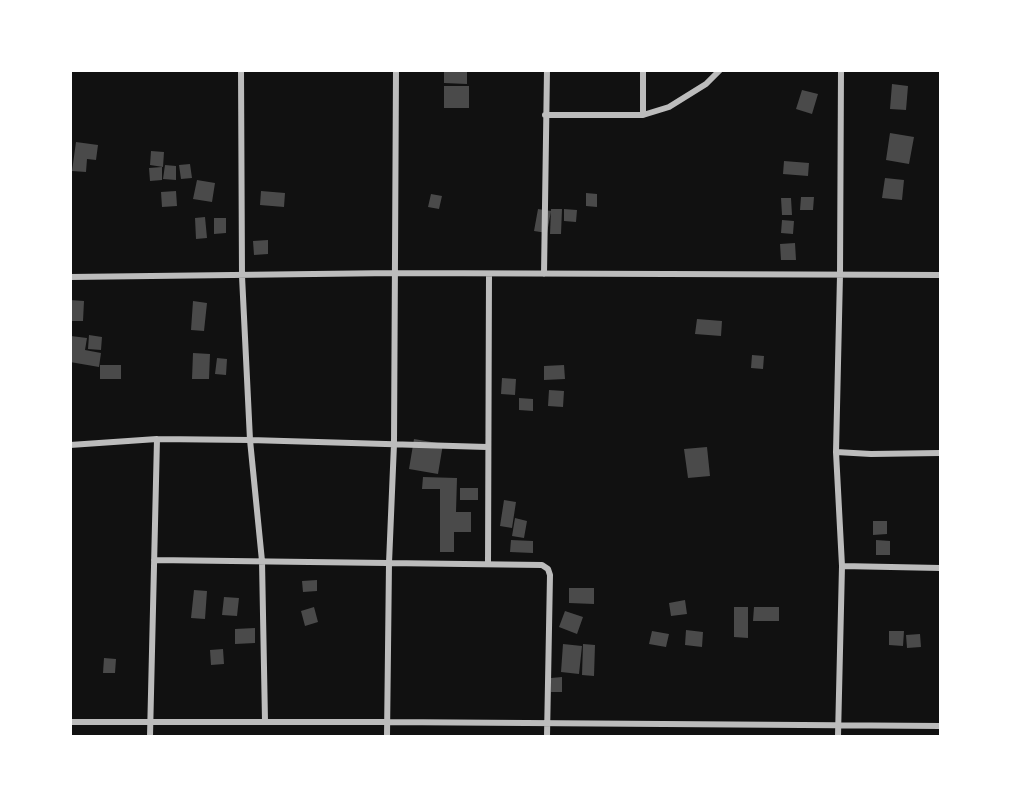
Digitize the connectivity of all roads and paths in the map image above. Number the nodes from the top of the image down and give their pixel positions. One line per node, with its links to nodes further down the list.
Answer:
1 (241, 70): 14 (street)
2 (396, 70): 9 (street)
3 (547, 70): 8 (street)
4 (643, 70): 7 (street)
5 (720, 70): 7 (street)
6 (841, 70): 12 (street)
7 (643, 115): 8 (street)
8 (545, 116): 11 (street)
9 (395, 273): 10 (street); 14 (street); 18 (street)
10 (489, 274): 11 (street); 20 (street)
11 (544, 274): 12 (street)
12 (840, 275): 13 (street); 21 (street)
13 (940, 275)
14 (242, 276): 15 (street); 17 (street)
15 (70, 278)
16 (157, 439): 17 (street); 19 (street); 23 (street)
17 (250, 440): 18 (street); 24 (street)
18 (394, 444): 20 (street); 25 (street)
19 (70, 445)
20 (487, 447): 26 (street)
21 (836, 452): 22 (street); 27 (street)
22 (940, 453)
23 (154, 560): 24 (street); 29 (street)
24 (262, 561): 25 (street); 31 (street)
25 (389, 563): 26 (street); 32 (street)
26 (488, 564): 33 (street)
27 (842, 566): 28 (street); 34 (street)
28 (940, 568)
29 (150, 721): 30 (street); 31 (street); 36 (street)
30 (70, 722)
31 (265, 722): 32 (street)
32 (388, 722): 33 (street); 37 (street)
33 (548, 724): 34 (street); 38 (street)
34 (838, 724): 35 (street); 39 (street)
35 (940, 726)
36 (150, 736)
37 (387, 736)
38 (547, 736)
39 (838, 736)

